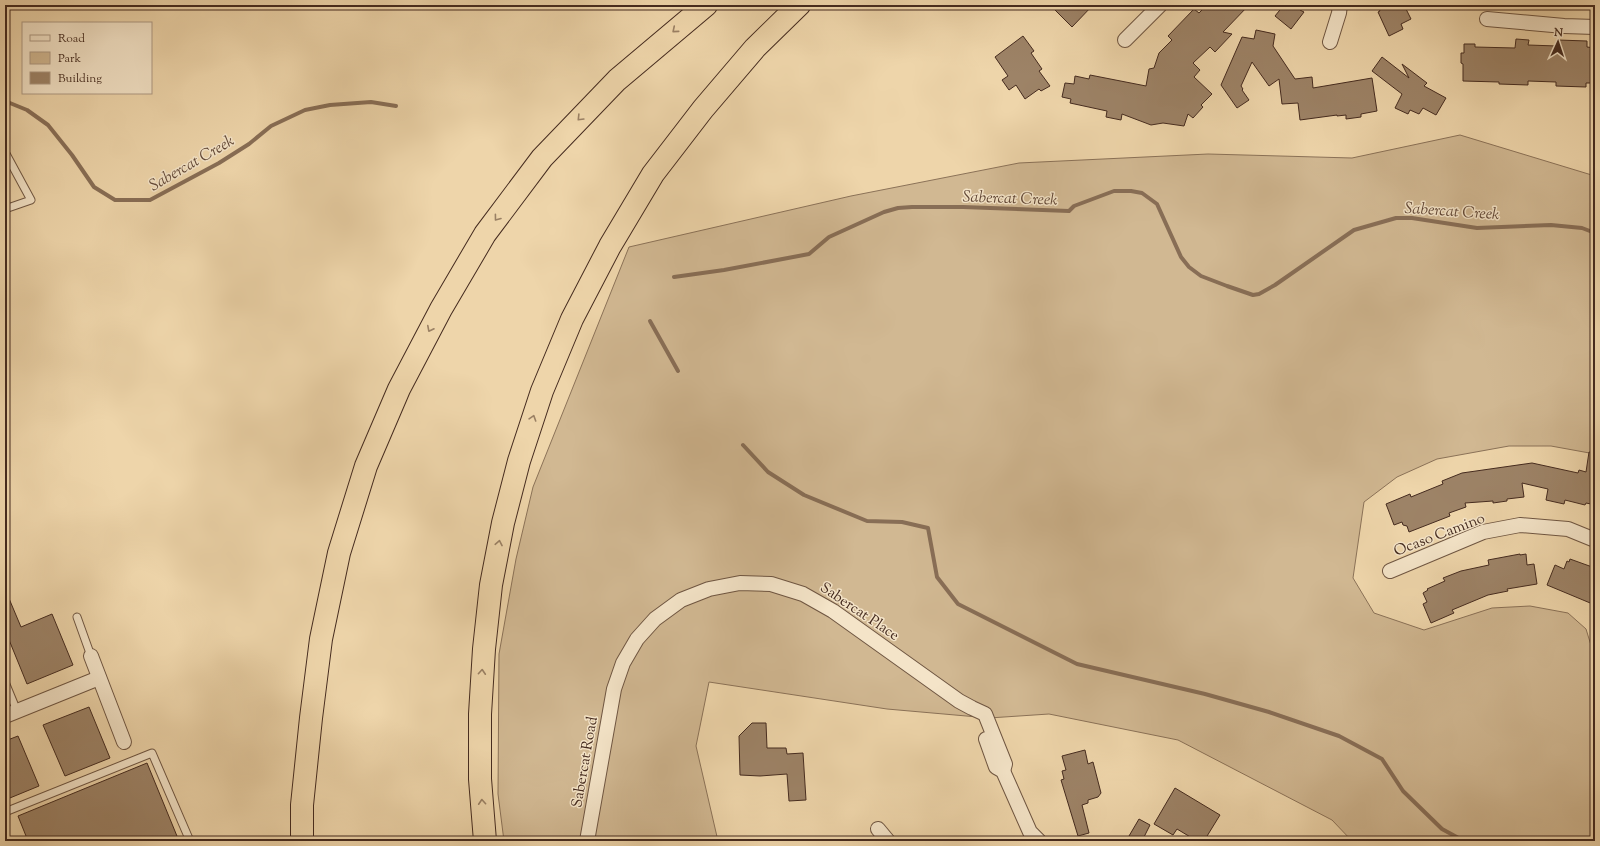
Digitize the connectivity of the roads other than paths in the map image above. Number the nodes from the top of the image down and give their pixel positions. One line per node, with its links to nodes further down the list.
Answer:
1 (706, 5): 23 (highway, one-way to 23)
2 (799, 5): 24 (highway, one-way to 2)
3 (1160, 5): 7 (street)
4 (1340, 5): 8 (street)
5 (1487, 19): 6 (street)
6 (1595, 27)
7 (1125, 40)
8 (1330, 42)
9 (5, 152): 10 (lane)
10 (5, 209)
11 (1595, 540): 12 (street, Ocaso Camino)
12 (1390, 571)
13 (77, 617): 14 (lane)
14 (91, 656): 15 (street)
15 (99, 678): 18 (street); 19 (street)
16 (5, 682): 18 (lane)
17 (614, 689): 25 (street, Sabercat Road); 27 (street, Sabercat Place)
18 (11, 714)
19 (124, 742)
20 (5, 812): 22 (lane)
21 (878, 829): 26 (street)
22 (190, 841)
23 (302, 841)
24 (485, 841)
25 (587, 841)
26 (888, 841)
27 (1039, 841)

